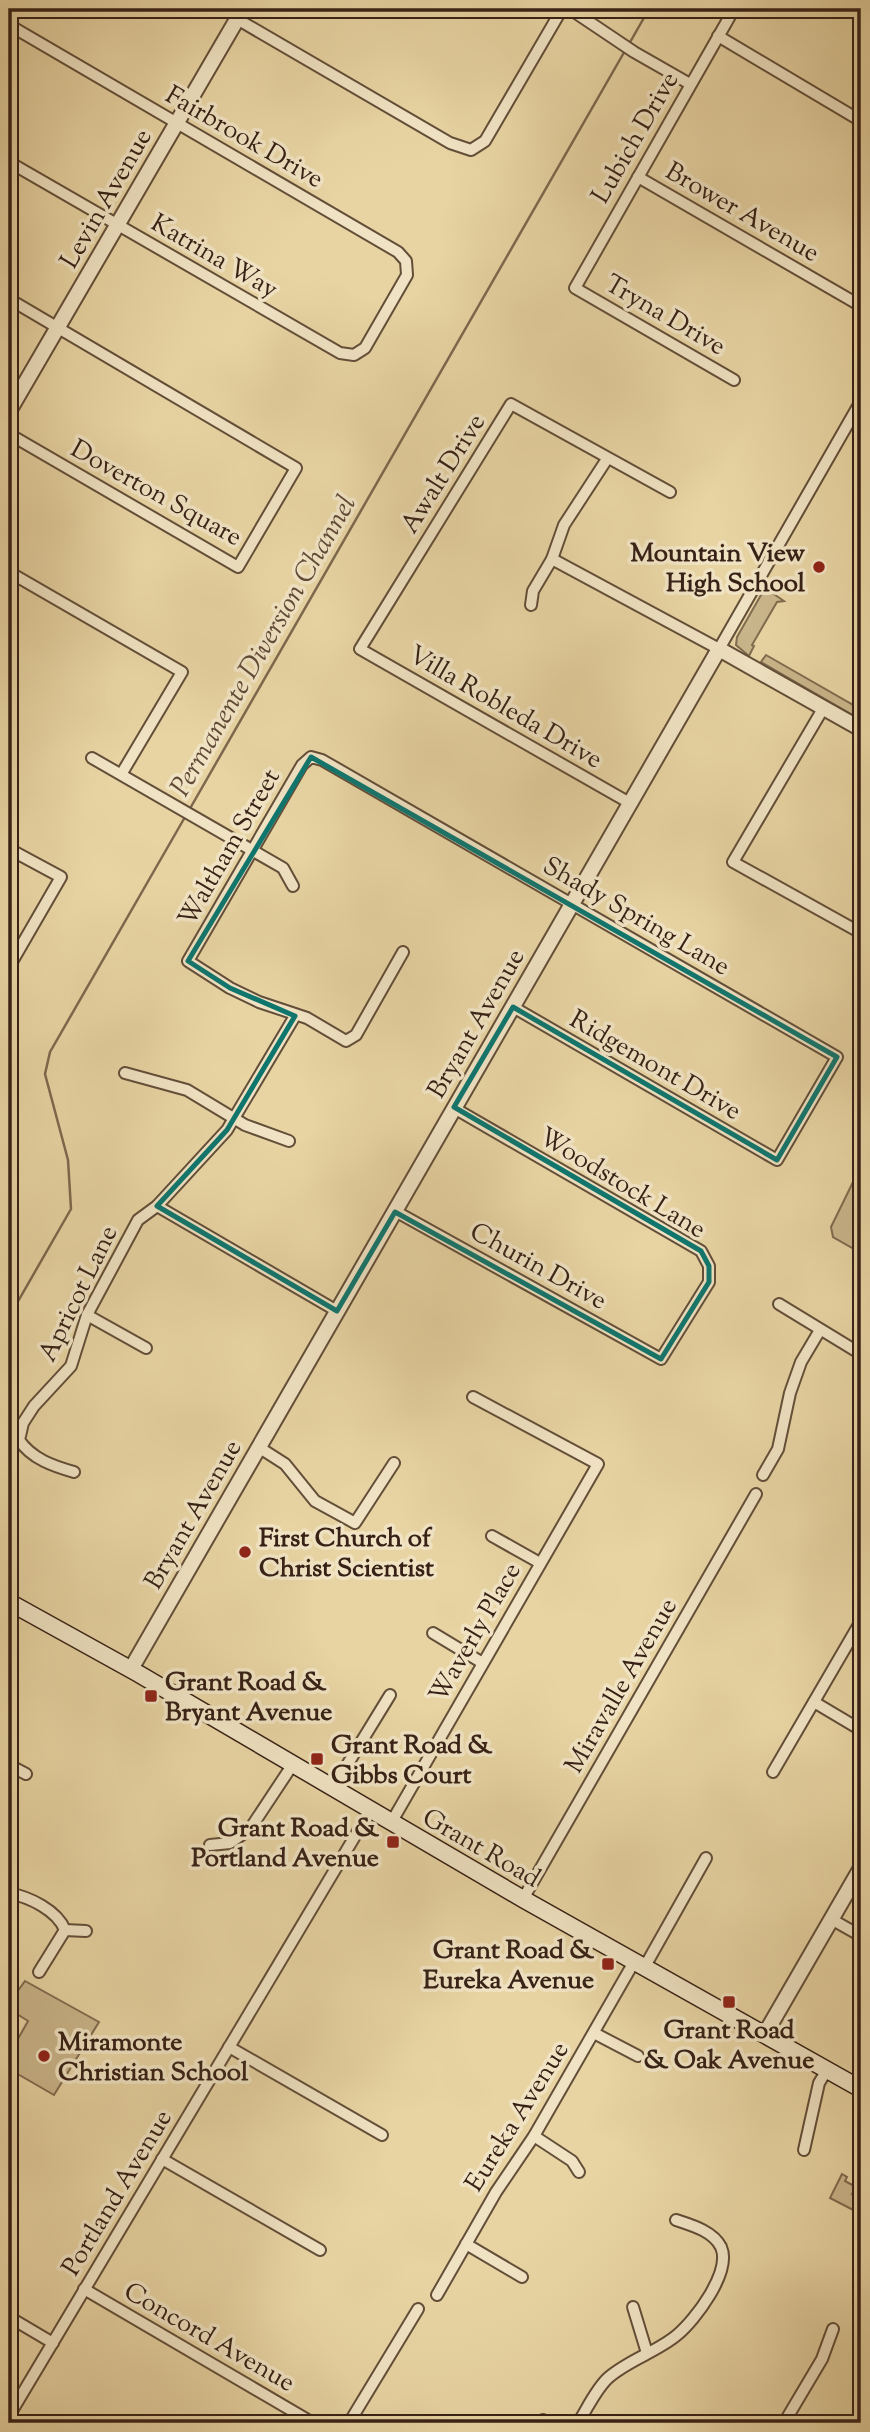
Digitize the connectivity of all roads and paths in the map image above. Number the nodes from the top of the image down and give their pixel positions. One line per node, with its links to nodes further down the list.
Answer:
1 (562, 9): 4 (street)
2 (569, 9): 7 (street)
3 (734, 9): 6 (street, Lubich Drive)
4 (240, 14): 9 (street, Levin Avenue)
5 (9, 25): 9 (street, Fairbrook Drive)
6 (718, 36): 7 (street, Lubich Drive); 8 (street)
7 (690, 84): 11 (street, Lubich Drive)
8 (861, 121)
9 (178, 122): 12 (street, Levin Avenue); 16 (street, Fairbrook Drive)
10 (9, 162): 12 (street, Katrina Way)
11 (638, 177): 13 (street, Lubich Drive); 15 (street, Brower Avenue)
12 (118, 225): 16 (street, Katrina Way); 17 (street, Levin Avenue)
13 (575, 288): 18 (street, Tryna Drive)
14 (9, 299): 17 (street)
15 (861, 306)
16 (385, 314)
17 (57, 329): 20 (street, Levin Avenue); 21 (street, Doverton Square)
18 (734, 380)
19 (861, 401): 28 (street, Bryant Avenue)
20 (9, 411)
21 (9, 434)
22 (607, 459): 23 (street, Awalt Drive); 24 (street); 27 (street, Awalt Drive)
23 (670, 492)
24 (552, 559): 26 (street); 28 (street)
25 (9, 572): 33 (street)
26 (531, 605)
27 (360, 649): 34 (street, Villa Robleda Drive)
28 (719, 649): 29 (street); 34 (street, Bryant Avenue)
29 (824, 708): 30 (street); 39 (street)
30 (861, 729)
31 (311, 757): 36 (street, Waltham Street); 38 (street, Shady Spring Lane)
32 (92, 758): 33 (street)
33 (122, 773): 36 (street)
34 (628, 802): 38 (street, Bryant Avenue)
35 (9, 849): 41 (street)
36 (253, 850): 37 (street); 43 (street, Waltham Street)
37 (293, 886)
38 (571, 904): 42 (street, Bryant Avenue); 48 (street, Shady Spring Lane)
39 (861, 933)
40 (403, 952): 43 (street)
41 (9, 967)
42 (513, 1007): 45 (street, Bryant Avenue); 48 (street, Ridgemont Drive)
43 (295, 1016): 46 (street, Apricot Lane)
44 (125, 1073): 46 (street)
45 (454, 1108): 50 (street, Bryant Avenue); 57 (street, Woodstock Lane)
46 (234, 1119): 47 (street); 49 (street, Apricot Lane)
47 (289, 1141)
48 (778, 1160)
49 (158, 1206): 52 (street); 53 (street, Apricot Lane)
50 (395, 1211): 52 (street, Bryant Avenue); 57 (street, Churin Drive)
51 (779, 1304): 54 (street)
52 (337, 1311): 59 (street, Bryant Avenue)
53 (87, 1315): 55 (street); 61 (street, Apricot Lane)
54 (820, 1330): 56 (street); 62 (street)
55 (146, 1348)
56 (861, 1354)
57 (661, 1359)
58 (473, 1397): 65 (street, Waverly Place)
59 (260, 1448): 60 (street); 70 (street, Bryant Avenue)
60 (394, 1463)
61 (74, 1472)
62 (763, 1475)
63 (756, 1494): 85 (street, Miravalle Avenue)
64 (492, 1536): 65 (street)
65 (541, 1563): 69 (street, Waverly Place)
66 (9, 1602): 70 (main road, Grant Road)
67 (861, 1621): 72 (street)
68 (433, 1633): 69 (street)
69 (481, 1662): 80 (street, Waverly Place)
70 (131, 1669): 74 (main road, Grant Road)
71 (390, 1695): 78 (street)
72 (814, 1702): 73 (street); 76 (street)
73 (861, 1730)
74 (293, 1764): 78 (main road, Grant Road); 81 (street)
75 (9, 1765): 77 (street)
76 (773, 1772)
77 (26, 1774)
78 (333, 1788): 79 (main road, Grant Road)
79 (370, 1811): 80 (main road, Grant Road); 94 (street, Portland Avenue)
80 (391, 1823): 85 (main road, Grant Road)
81 (210, 1845)
82 (706, 1858): 90 (street, Eureka Avenue)
83 (861, 1868): 86 (street)
84 (9, 1893): 87 (street)
85 (523, 1899): 90 (main road, Grant Road)
86 (831, 1919): 89 (street); 93 (street)
87 (65, 1930): 88 (street); 91 (street)
88 (86, 1931)
89 (861, 1936)
90 (639, 1965): 92 (street, Eureka Avenue); 93 (main road, Grant Road)
91 (39, 1972)
92 (594, 2033): 95 (street); 99 (street, Eureka Avenue)
93 (765, 2034): 96 (main road, Grant Road)
94 (229, 2047): 98 (street); 101 (street, Portland Avenue)
95 (638, 2056)
96 (827, 2070): 97 (main road, Grant Road); 100 (street)
97 (861, 2089)
98 (382, 2135)
99 (534, 2136): 102 (street); 104 (street, Eureka Avenue)
100 (804, 2150)
101 (162, 2159): 105 (street); 107 (street, Portland Avenue)
102 (579, 2172)
103 (676, 2220): 114 (street)
104 (466, 2244): 106 (street); 108 (street, Eureka Avenue)
105 (320, 2250)
106 (523, 2277)
107 (84, 2289): 113 (street, Portland Avenue); 116 (street, Concord Avenue)
108 (437, 2295)
109 (633, 2307): 114 (street)
110 (418, 2309): 117 (street)
111 (9, 2316): 113 (street)
112 (833, 2329): 121 (street)
113 (53, 2343): 115 (street, Portland Avenue)
114 (647, 2353): 120 (street)
115 (9, 2416)
116 (313, 2423)
117 (349, 2423)
118 (538, 2423): 119 (street)
119 (548, 2423)
120 (578, 2423)
121 (784, 2423)

